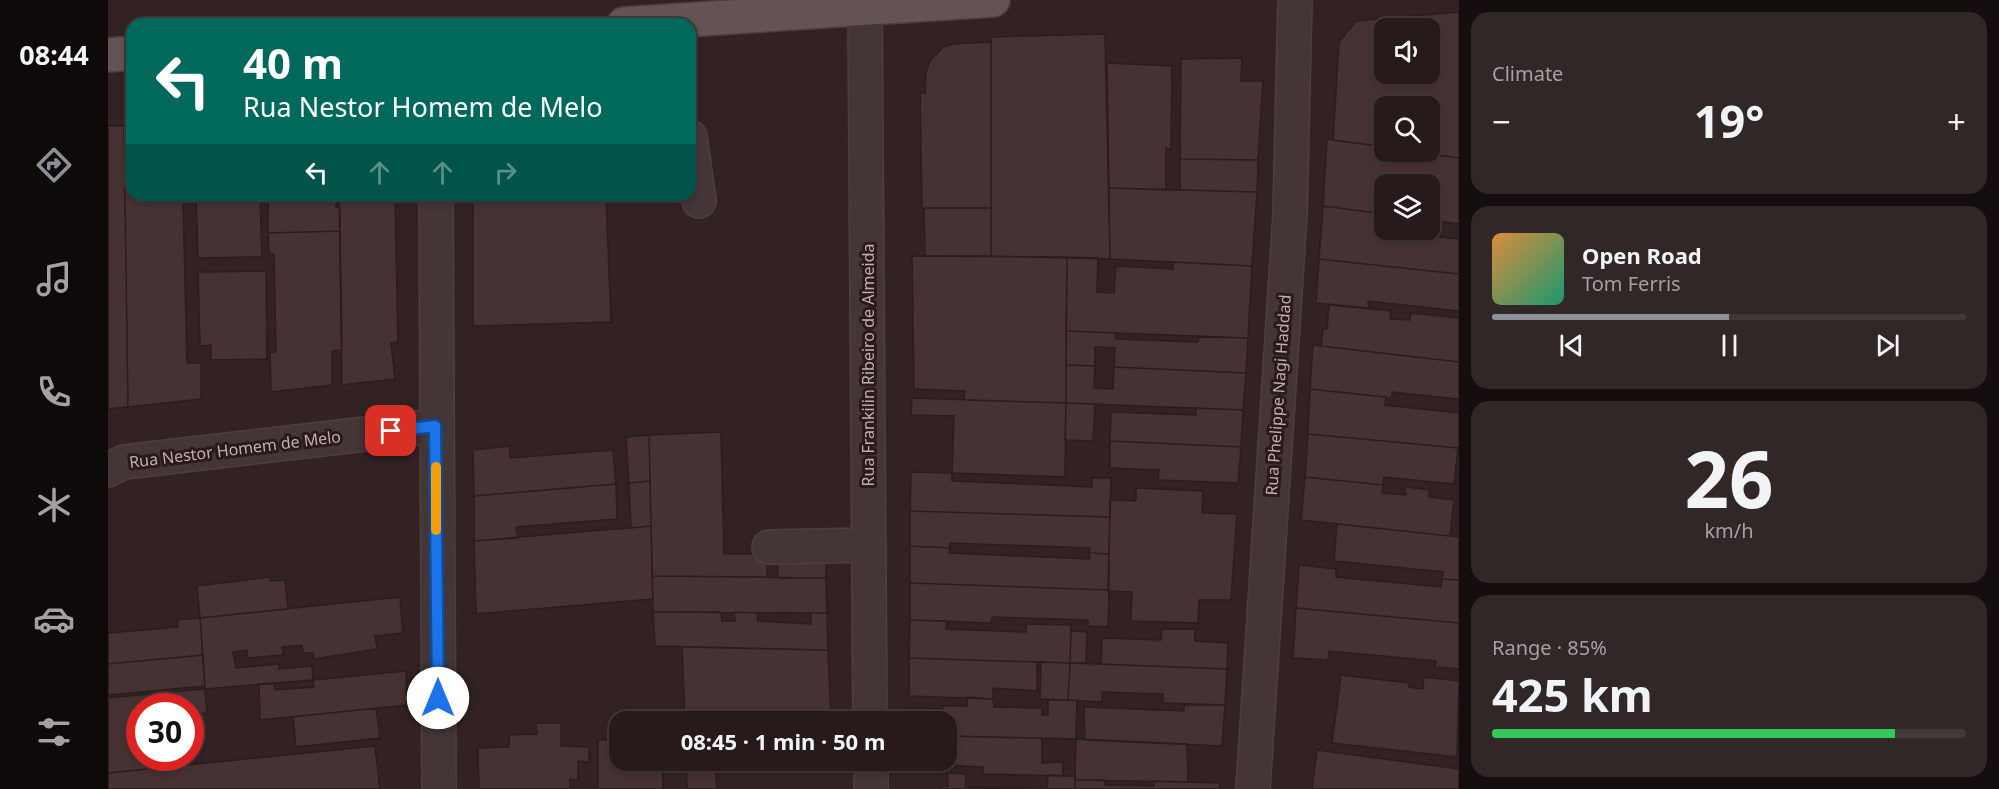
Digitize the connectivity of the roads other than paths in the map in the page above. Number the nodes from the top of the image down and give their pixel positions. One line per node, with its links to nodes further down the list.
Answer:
1 (993, 0): 3 (main road)
2 (1295, 0): 18 (street, Rua Phelippe Nagi Haddad)
3 (865, 9): 4 (main road); 12 (street, Rua Frankilin Ribeiro de Almeida)
4 (696, 21)
5 (126, 54): 6 (main road)
6 (108, 55)
7 (696, 180): 9 (street)
8 (436, 201): 10 (street)
9 (699, 201)
10 (435, 426): 11 (street, Rua Nestor Homem de Melo); 16 (street)
11 (108, 470)
12 (869, 545): 13 (street); 14 (street, Rua Frankilin Ribeiro de Almeida)
13 (769, 547)
14 (870, 711)
15 (871, 771): 17 (street)
16 (439, 789)
17 (871, 789)
18 (1253, 789)

